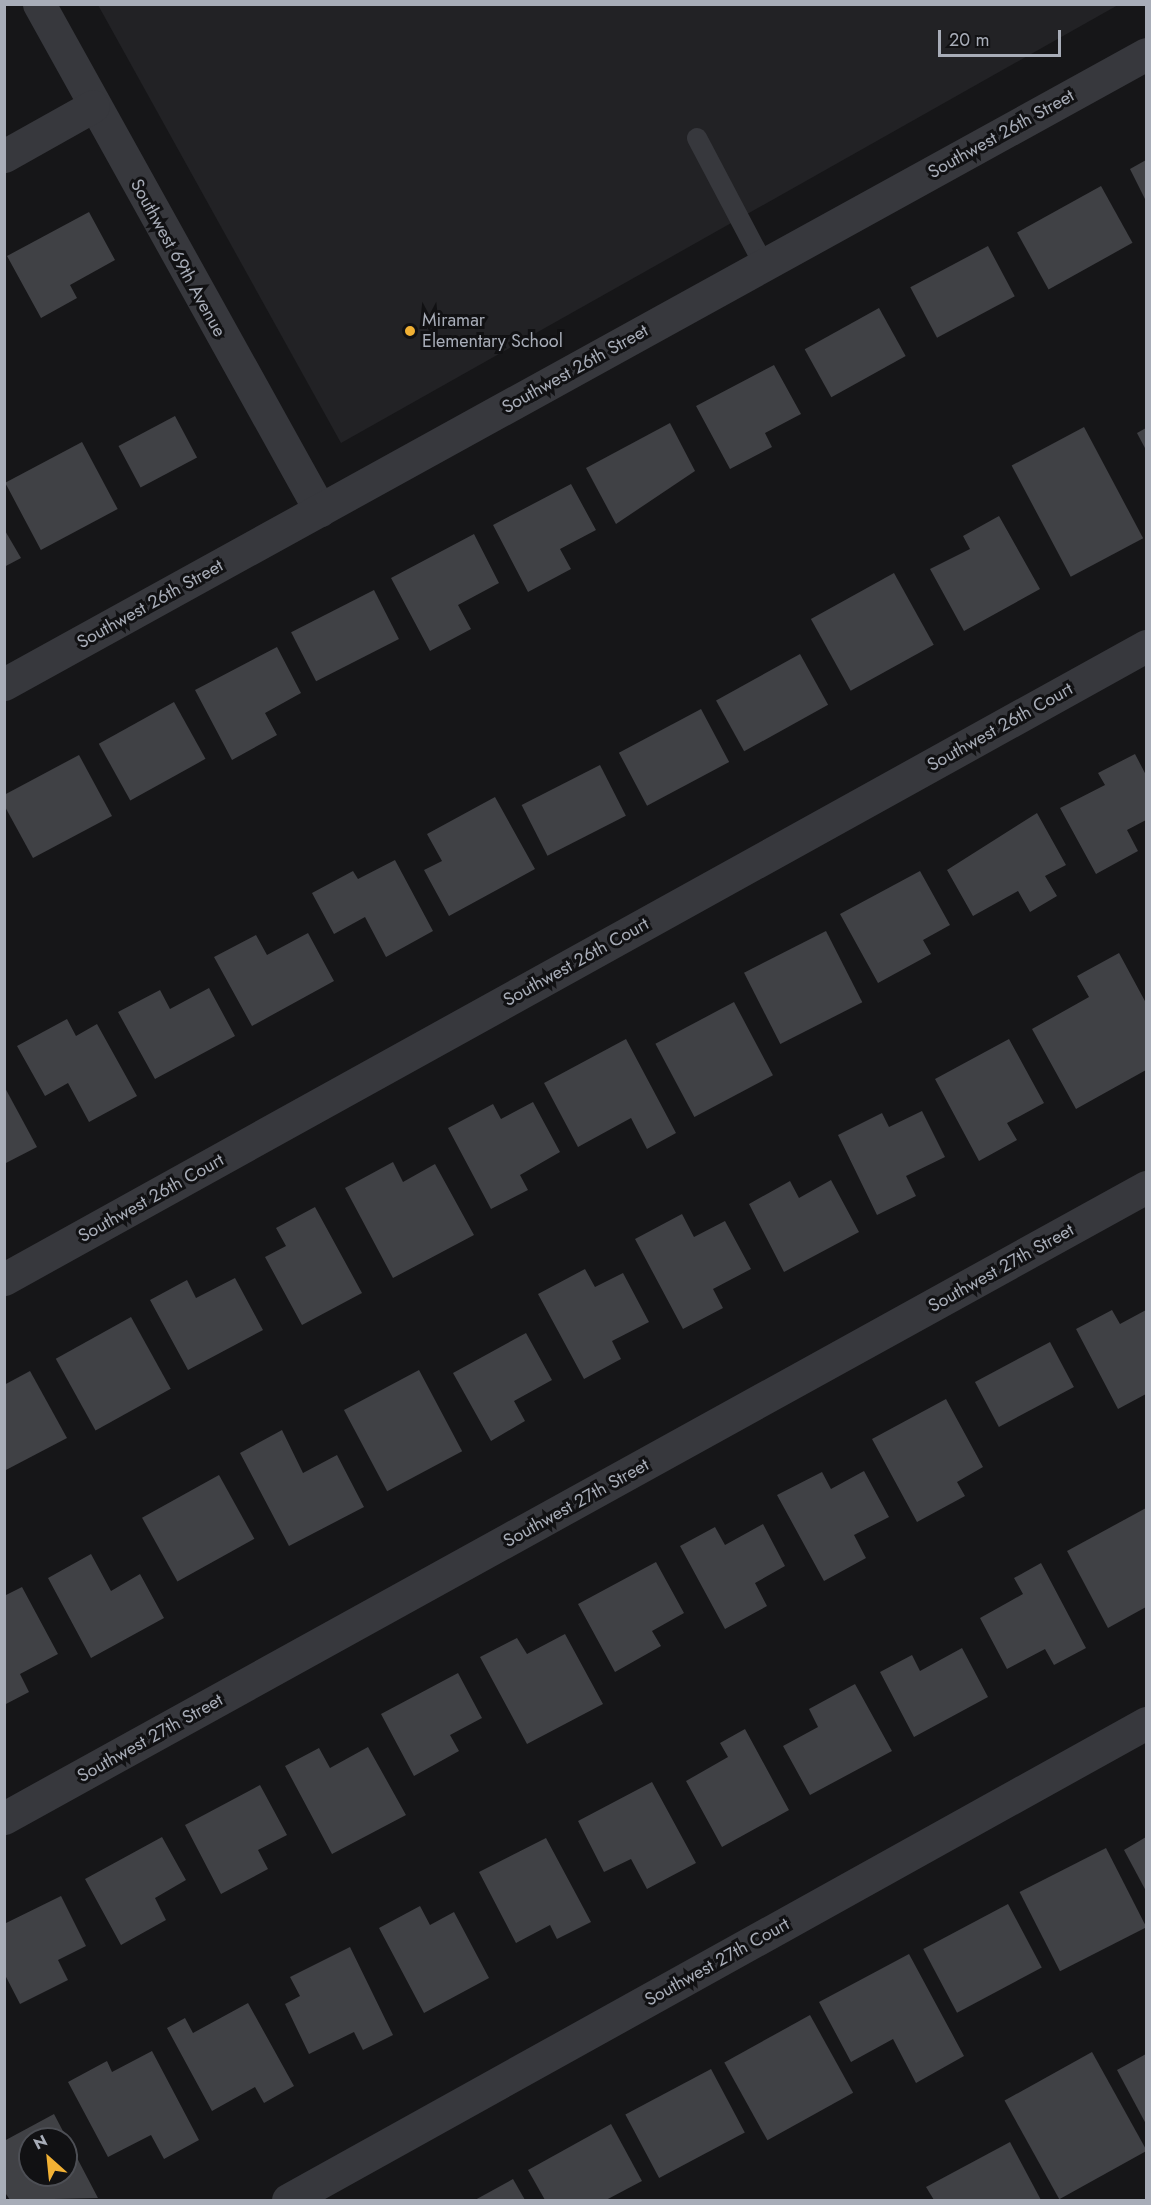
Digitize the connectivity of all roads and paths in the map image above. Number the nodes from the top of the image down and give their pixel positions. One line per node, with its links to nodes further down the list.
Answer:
1 (39, 4): 3 (street, Southwest 69th Avenue)
2 (1146, 54): 6 (street, Southwest 26th Street)
3 (93, 106): 5 (street); 7 (street, Southwest 69th Avenue)
4 (697, 138): 6 (lane)
5 (4, 156)
6 (764, 265): 7 (street, Southwest 26th Street)
7 (320, 510): 9 (street, Southwest 26th Street)
8 (1146, 646): 11 (street, Southwest 26th Court)
9 (4, 684)
10 (1146, 1187): 13 (street, Southwest 27th Street)
11 (4, 1279)
12 (1146, 1723): 14 (street, Southwest 27th Court)
13 (4, 1818)
14 (288, 2200)

